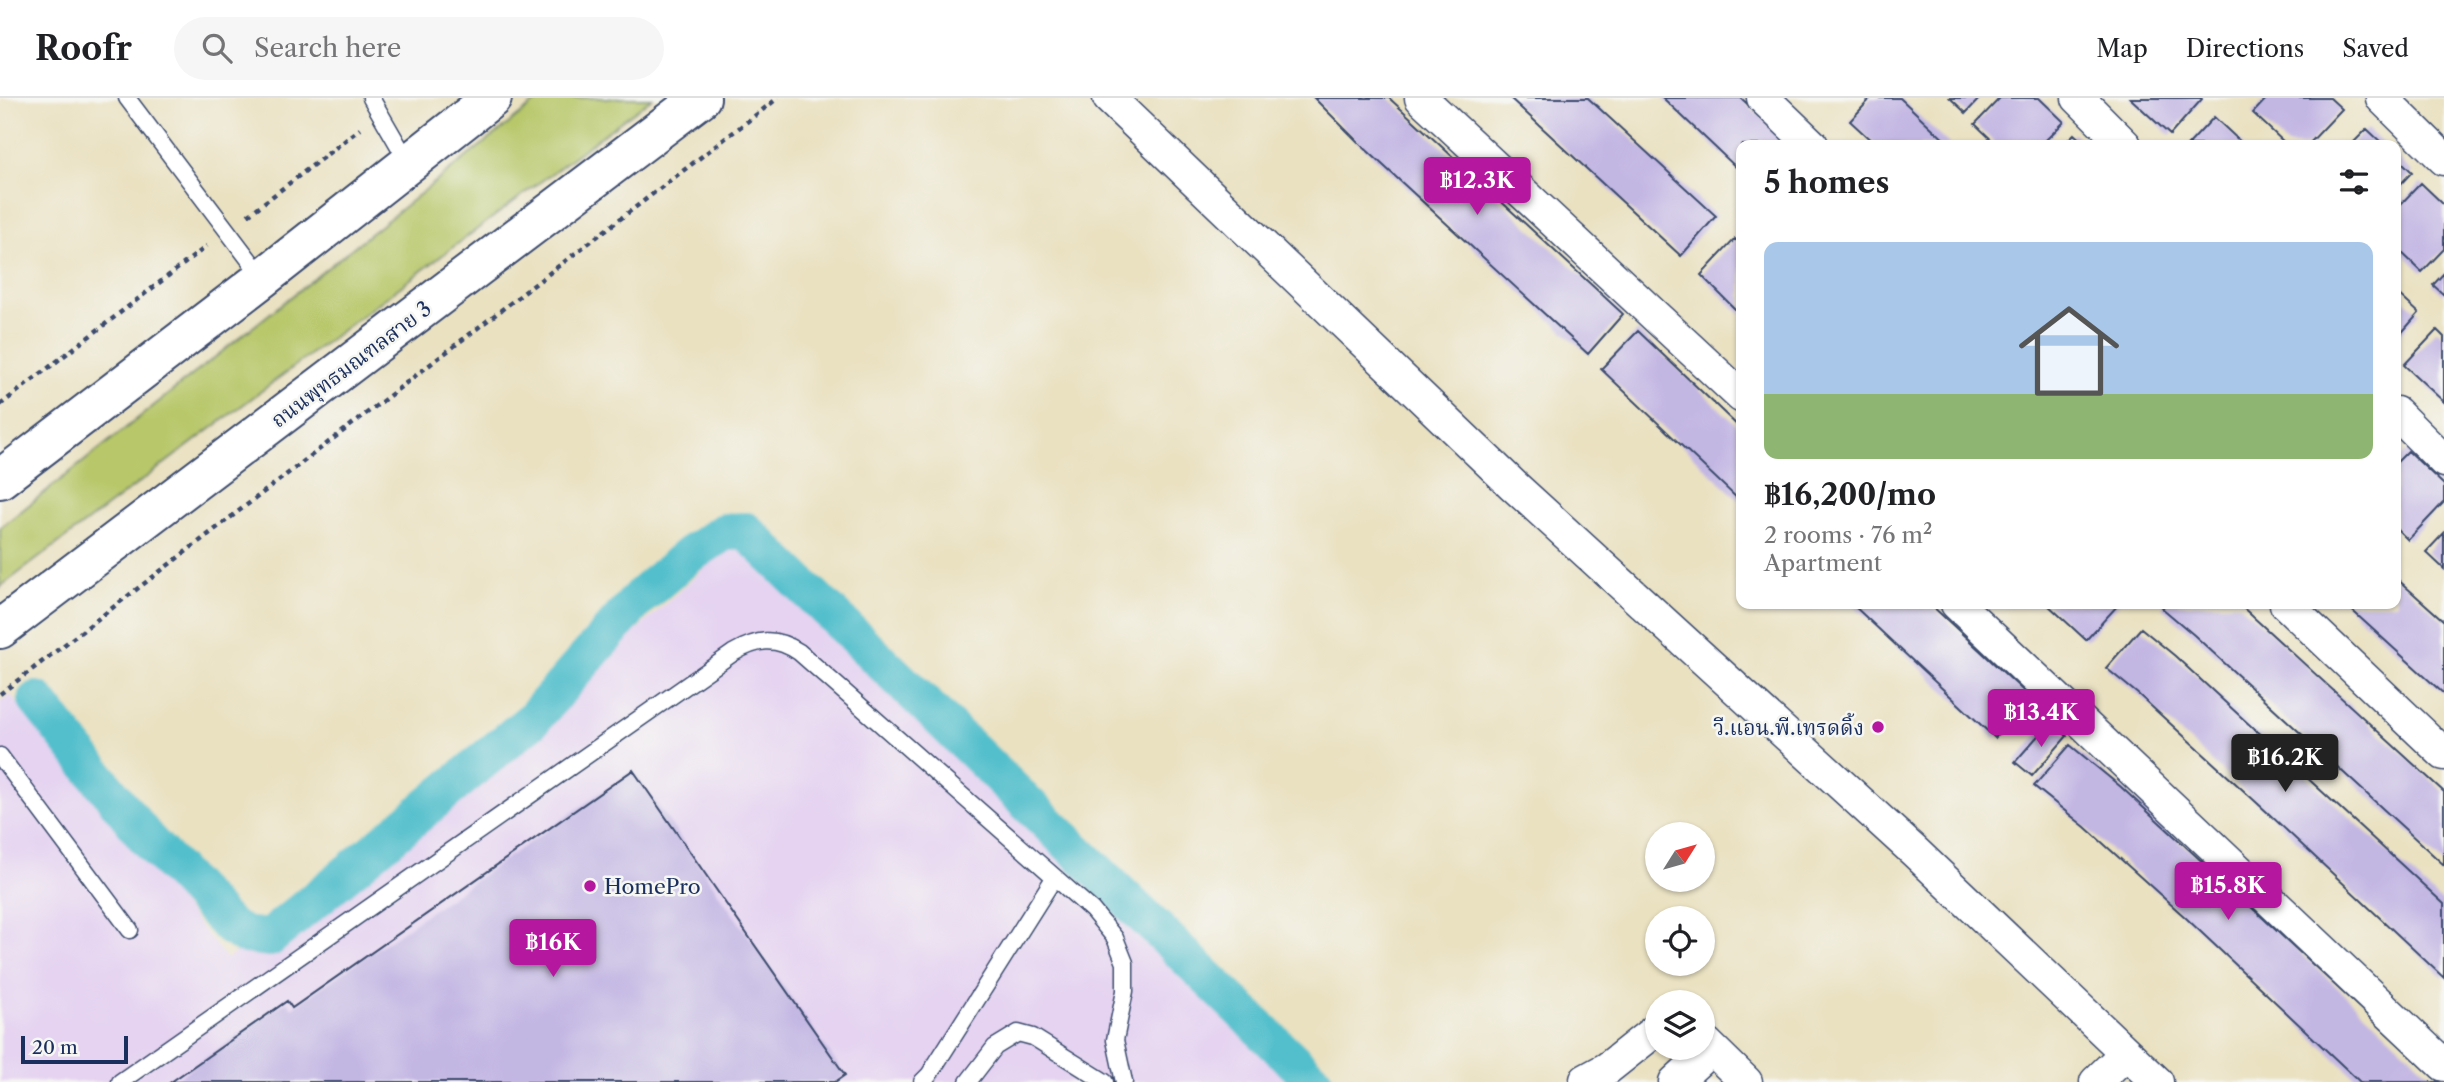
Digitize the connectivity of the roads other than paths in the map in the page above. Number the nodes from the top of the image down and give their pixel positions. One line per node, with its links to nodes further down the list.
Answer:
1 (127, 98): 14 (lane)
2 (370, 98): 13 (lane)
3 (492, 98): 13 (main road)
4 (701, 98): 21 (main road, ถนนพุทธมณฑลสาย 3)
5 (1109, 98): 28 (street)
6 (1421, 98): 15 (street)
7 (1763, 98): 10 (street)
8 (2078, 98): 11 (street)
9 (2382, 98): 12 (street)
10 (1807, 140)
11 (2120, 140)
12 (2444, 159)
13 (408, 162): 14 (main road)
14 (263, 278): 18 (main road)
15 (1736, 391)
16 (2401, 418): 17 (street)
17 (2444, 461)
18 (0, 479)
19 (1962, 609): 30 (street)
20 (2291, 609): 22 (street)
21 (0, 629)
22 (2444, 754)
23 (0, 756): 25 (lane)
24 (1054, 878): 33 (lane); 34 (lane); 36 (lane)
25 (130, 930)
26 (1645, 1039): 31 (street)
27 (1715, 1053): 38 (street)
28 (2125, 1054): 39 (street); 40 (street)
29 (1694, 1060): 37 (street)
30 (2444, 1065)
31 (1586, 1080)
32 (971, 1081): 35 (lane)
33 (120, 1082)
34 (922, 1082)
35 (1105, 1082)
36 (1124, 1082)
37 (1675, 1082)
38 (1746, 1082)
39 (2096, 1082)
40 (2157, 1082)

